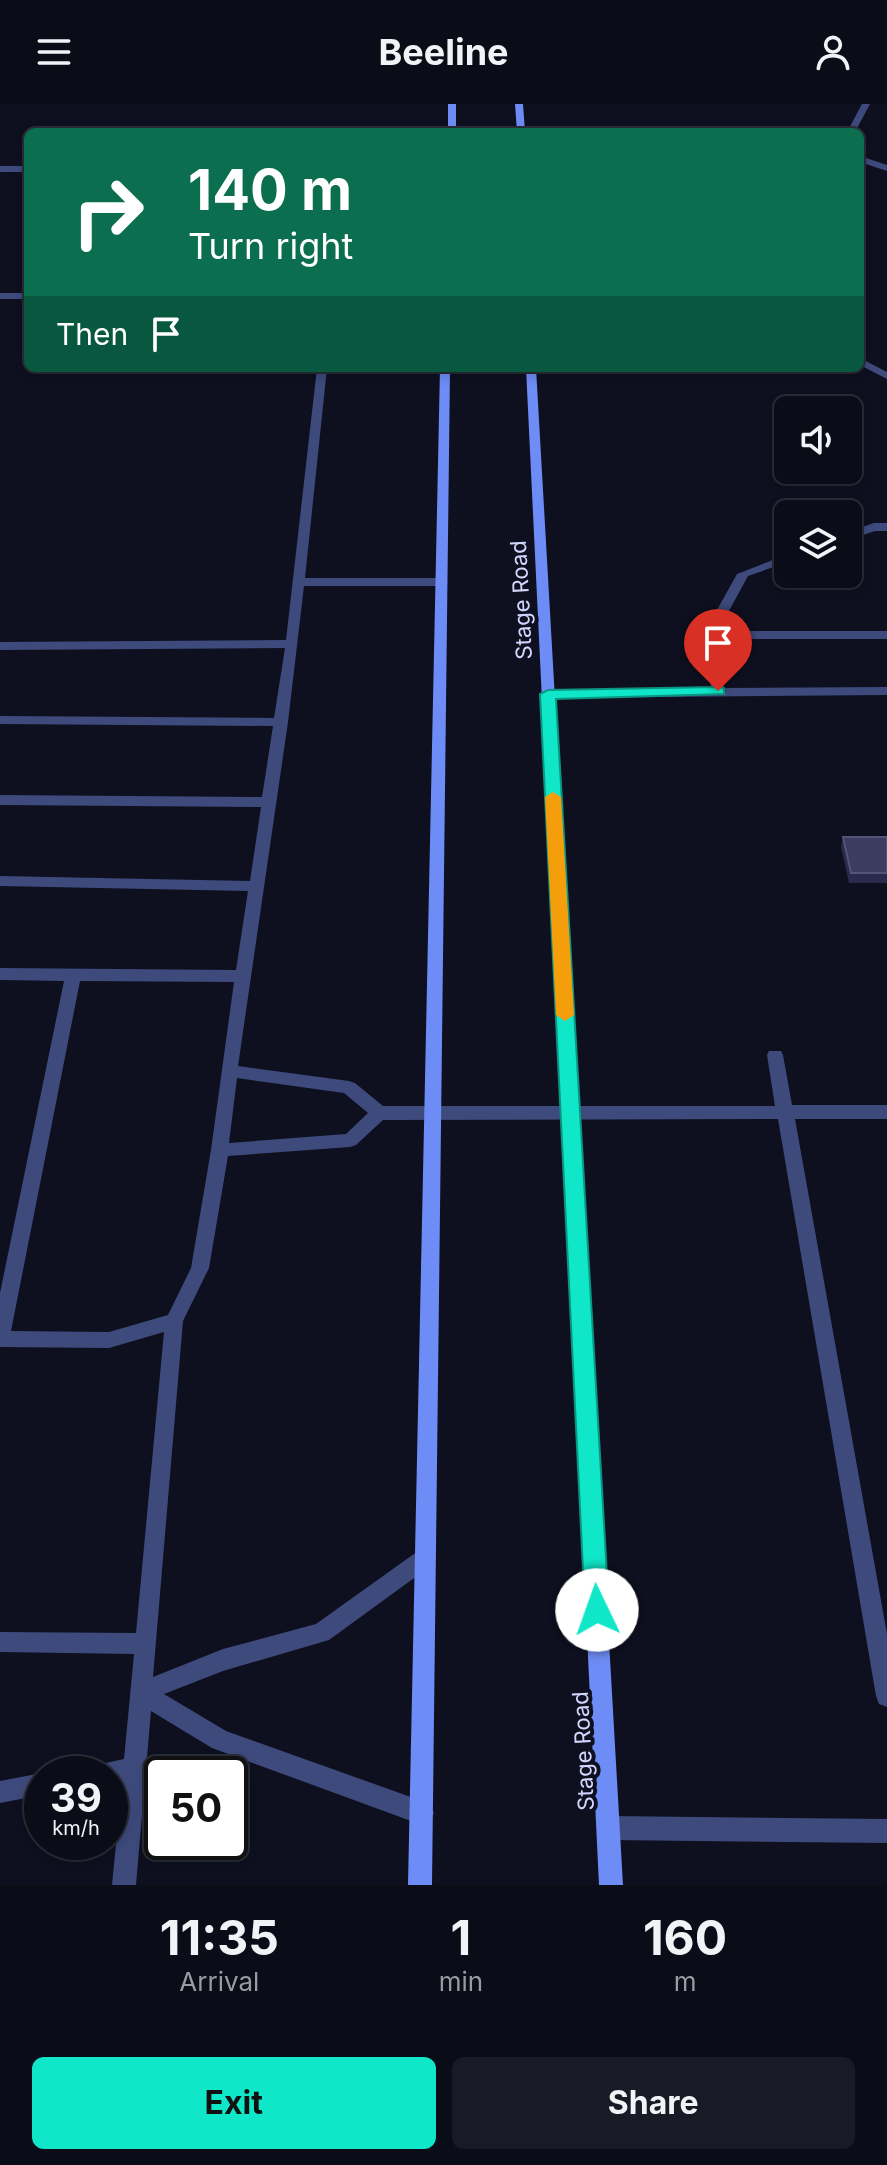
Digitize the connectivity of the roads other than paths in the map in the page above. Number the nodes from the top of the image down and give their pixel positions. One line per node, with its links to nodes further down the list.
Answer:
1 (452, 104): 4 (main road)
2 (519, 104): 5 (main road)
3 (866, 104): 6 (lane)
4 (452, 128)
5 (521, 128)
6 (853, 128)
7 (864, 160): 8 (lane)
8 (887, 168)
9 (0, 169): 10 (lane)
10 (24, 169)
11 (0, 296): 12 (lane)
12 (24, 296)
13 (864, 363): 17 (lane)
14 (322, 372): 21 (lane)
15 (445, 372): 22 (main road)
16 (531, 372): 29 (main road, Stage Road)
17 (887, 376)
18 (887, 527): 19 (lane)
19 (862, 531)
20 (774, 563): 23 (lane)
21 (298, 582): 22 (lane); 25 (lane)
22 (442, 582): 45 (main road)
23 (709, 635): 24 (lane); 27 (lane)
24 (887, 635)
25 (292, 644): 26 (lane); 31 (lane)
26 (0, 646)
27 (718, 691): 28 (lane); 29 (lane)
28 (887, 691)
29 (548, 694): 44 (main road, Stage Road)
30 (0, 720): 31 (lane)
31 (281, 722): 33 (lane)
32 (0, 800): 33 (lane)
33 (269, 802): 35 (lane)
34 (0, 881): 35 (lane)
35 (256, 886): 38 (lane)
36 (0, 974): 37 (lane)
37 (73, 975): 38 (lane); 48 (lane)
38 (243, 976): 40 (lane)
39 (775, 1055): 41 (lane)
40 (229, 1071): 43 (lane); 46 (lane)
41 (785, 1112): 42 (lane); 44 (lane); 53 (lane)
42 (887, 1112)
43 (379, 1113): 45 (lane); 46 (lane)
44 (570, 1113): 45 (lane); 59 (main road, Stage Road)
45 (433, 1114): 49 (main road)
46 (220, 1150): 47 (lane)
47 (174, 1321): 48 (lane); 51 (lane)
48 (0, 1339)
49 (425, 1558): 52 (lane); 58 (main road)
50 (0, 1642): 51 (lane)
51 (146, 1644): 52 (lane)
52 (141, 1693): 54 (lane); 58 (lane)
53 (887, 1696)
54 (135, 1768): 55 (lane); 61 (lane)
55 (128, 1769)
56 (24, 1787): 57 (lane)
57 (0, 1792)
58 (422, 1813): 62 (main road)
59 (609, 1828): 60 (lane); 63 (main road, Stage Road)
60 (887, 1831)
61 (124, 1885)
62 (420, 1885)
63 (611, 1885)

